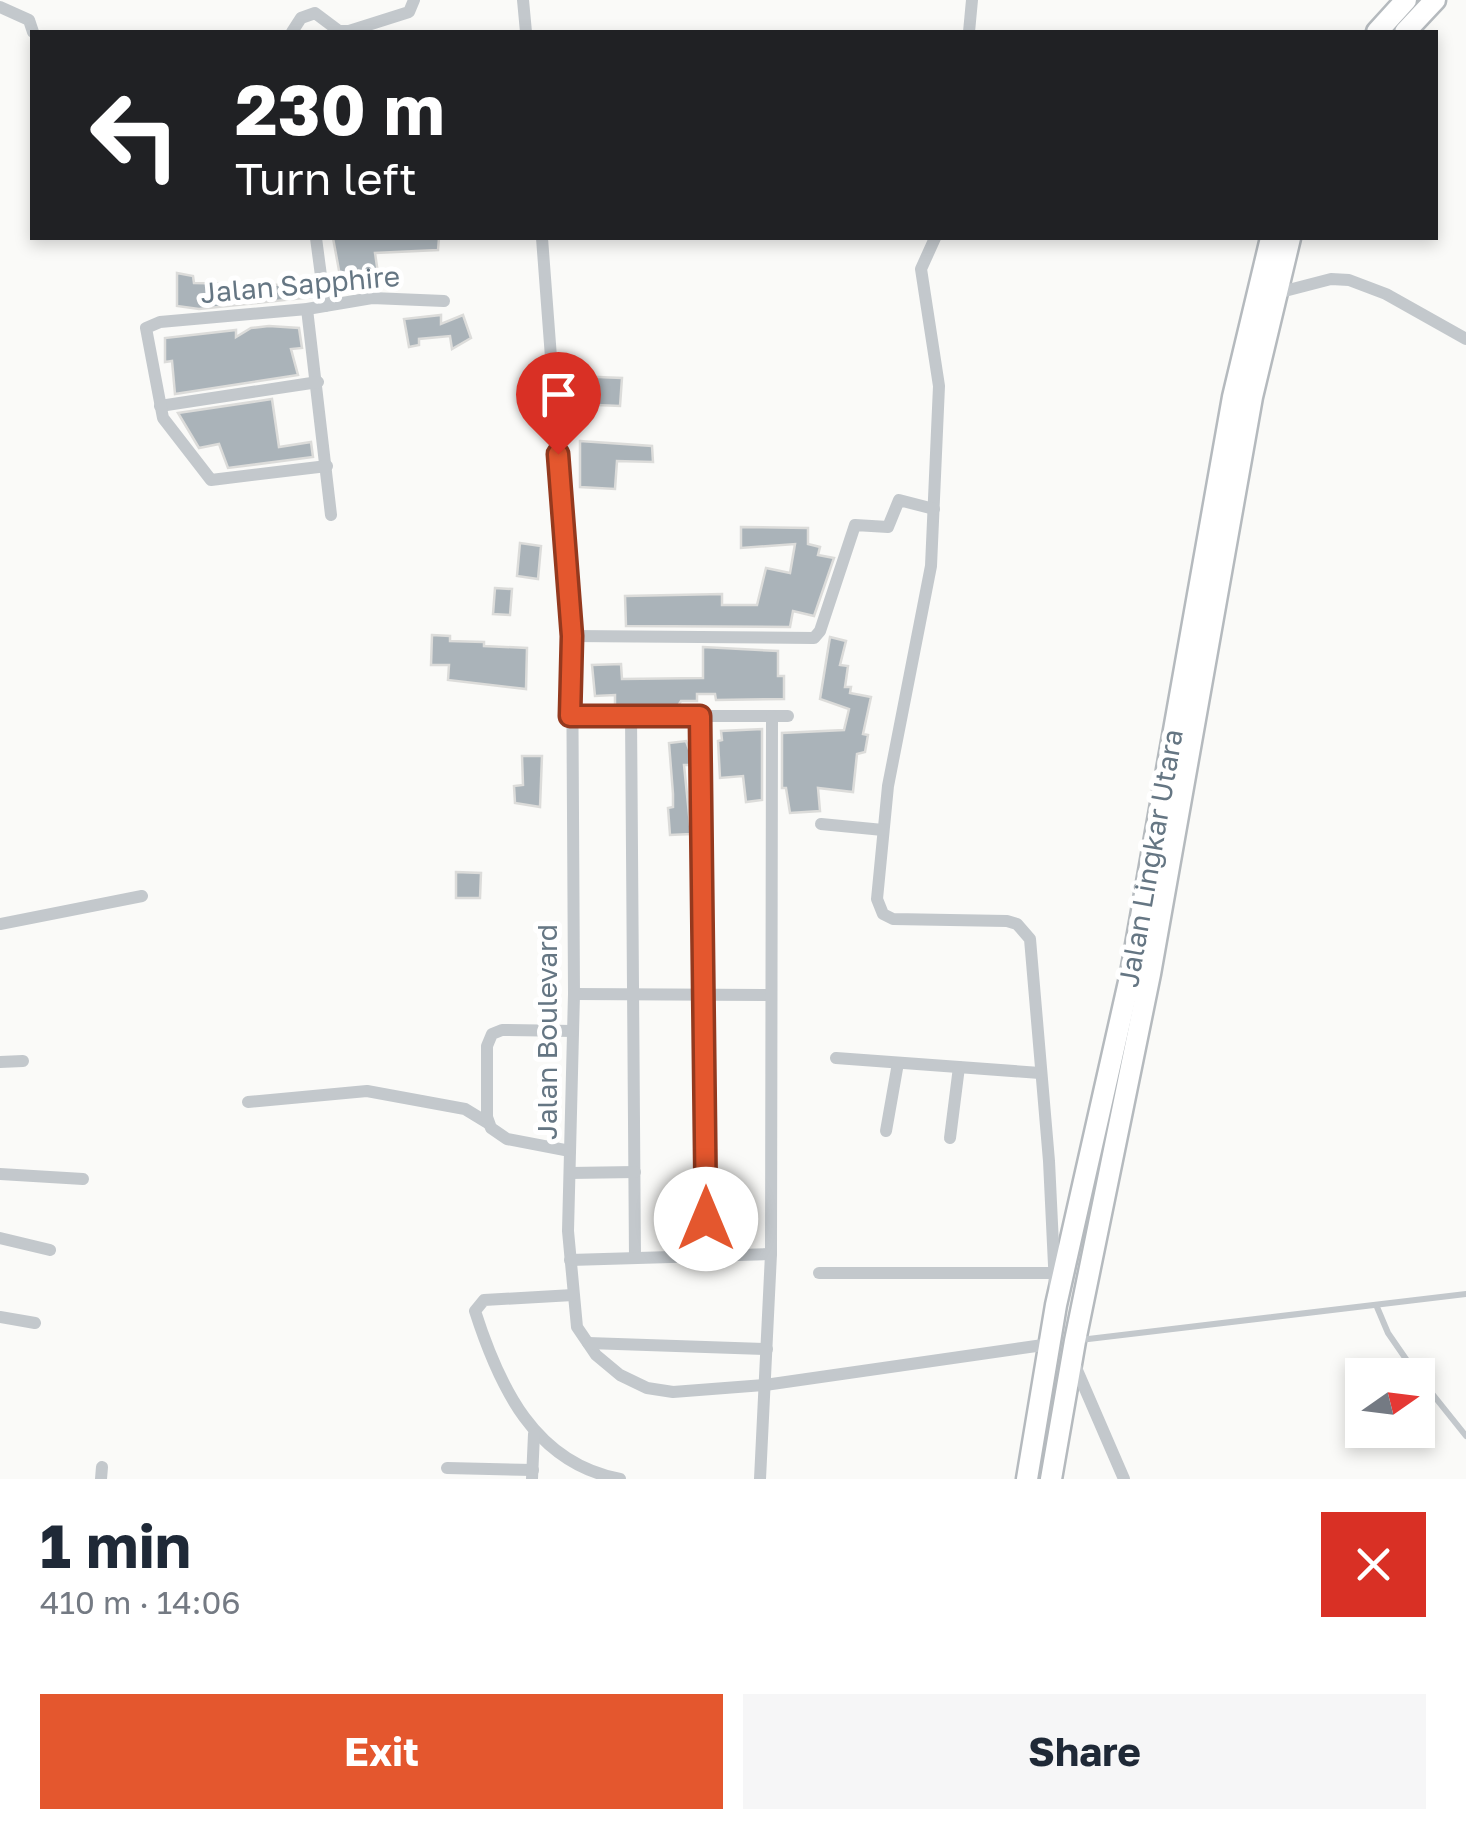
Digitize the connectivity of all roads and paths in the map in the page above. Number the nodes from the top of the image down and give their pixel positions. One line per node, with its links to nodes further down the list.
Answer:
1 (414, 0): 10 (street)
2 (523, 0): 11 (street)
3 (972, 0): 12 (street)
4 (1406, 0): 13 (main road)
5 (1435, 0): 14 (main road)
6 (0, 7): 7 (street)
7 (33, 30)
8 (293, 30): 9 (street)
9 (338, 30)
10 (352, 30)
11 (526, 30)
12 (969, 30)
13 (1379, 30)
14 (1408, 30)
15 (316, 240): 22 (street)
16 (542, 240): 30 (street, Jalan Boulevard)
17 (934, 240): 28 (street)
18 (1271, 240): 56 (main road, Jalan Lingkar Utara)
19 (1290, 240): 20 (main road, Jalan Lingkar Utara)
20 (1277, 293): 24 (street); 57 (main road, Jalan Lingkar Utara)
21 (444, 301): 22 (street, Jalan Sapphire)
22 (325, 306): 23 (street, Jalan Sapphire)
23 (308, 309): 25 (street); 26 (street, Jalan Sapphire)
24 (1466, 339)
25 (318, 382): 26 (street); 27 (street)
26 (160, 406): 27 (street)
27 (327, 466): 29 (street)
28 (934, 509): 30 (street); 37 (street)
29 (331, 515)
30 (572, 636): 31 (street, Jalan Boulevard)
31 (570, 716): 32 (street); 40 (street, Jalan Boulevard)
32 (631, 716): 33 (street); 41 (street)
33 (700, 716): 34 (street); 42 (street)
34 (772, 716): 35 (street); 43 (street)
35 (788, 716)
36 (821, 824): 37 (street)
37 (883, 830): 50 (street)
38 (142, 896): 39 (street)
39 (0, 924)
40 (574, 994): 41 (street); 44 (street, Jalan Boulevard)
41 (634, 994): 42 (street); 58 (street)
42 (705, 994): 43 (street); 65 (street)
43 (769, 995): 64 (street)
44 (572, 1031): 52 (street); 55 (street, Jalan Boulevard)
45 (836, 1058): 48 (street)
46 (23, 1060): 47 (street)
47 (0, 1062)
48 (898, 1063): 49 (street); 53 (street)
49 (959, 1067): 50 (street); 54 (street)
50 (1040, 1074): 69 (street)
51 (248, 1102): 52 (street)
52 (488, 1124): 55 (street)
53 (886, 1131)
54 (950, 1138)
55 (570, 1151): 59 (street, Jalan Boulevard)
56 (1091, 1151): 57 (main road); 72 (main road, Jalan Lingkar Utara)
57 (1112, 1157): 79 (main road, Jalan Lingkar Utara)
58 (634, 1172): 59 (street); 66 (street)
59 (570, 1173): 67 (street, Jalan Boulevard)
60 (0, 1174): 61 (street)
61 (82, 1178)
62 (0, 1238): 63 (street)
63 (50, 1250)
64 (771, 1254): 65 (street); 78 (street)
65 (706, 1256): 66 (street)
66 (635, 1258): 67 (street)
67 (570, 1260): 71 (street, Jalan Boulevard)
68 (819, 1273): 69 (street)
69 (1053, 1273): 72 (street)
70 (1466, 1294): 73 (lane)
71 (572, 1295): 76 (street, Jalan Boulevard); 83 (street)
72 (1056, 1304): 77 (main road, Jalan Lingkar Utara)
73 (1376, 1307): 79 (lane); 80 (lane)
74 (0, 1316): 75 (street)
75 (35, 1322)
76 (588, 1343): 78 (street); 81 (street, Jalan Boulevard)
77 (1050, 1344): 81 (street, Jalan Boulevard); 90 (main road, Jalan Lingkar Utara)
78 (767, 1350): 81 (street)
79 (1073, 1350): 91 (main road, Jalan Lingkar Utara); 92 (street)
80 (1405, 1358)
81 (765, 1385): 89 (street)
82 (1435, 1397): 84 (lane)
83 (534, 1434): 86 (street); 87 (street)
84 (1466, 1436)
85 (447, 1468): 86 (street)
86 (533, 1474)
87 (604, 1478): 88 (street)
88 (620, 1479)
89 (760, 1479)
90 (1028, 1479)
91 (1051, 1479)
92 (1124, 1479)

